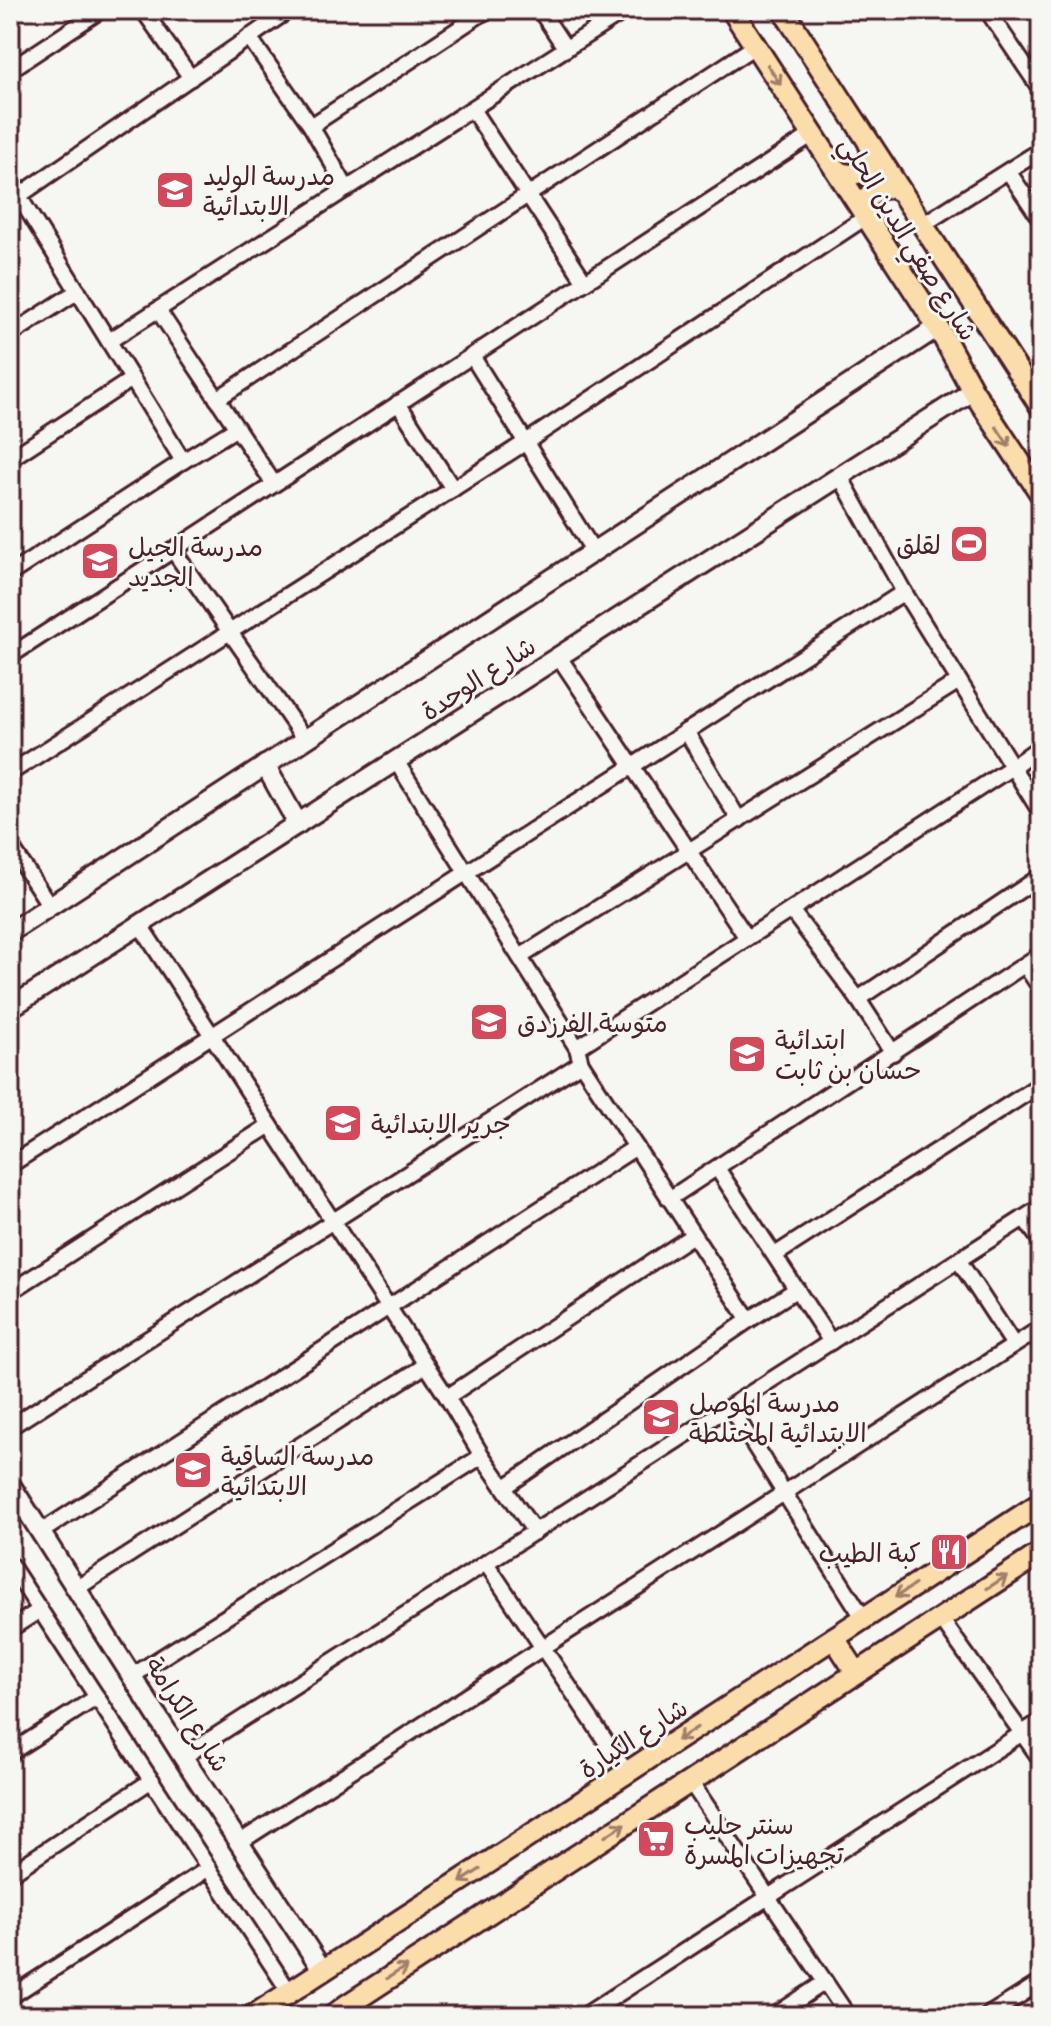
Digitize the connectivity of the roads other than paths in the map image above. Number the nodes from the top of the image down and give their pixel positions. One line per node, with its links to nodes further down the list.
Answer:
1 (101, 10): 13 (street)
2 (143, 10): 14 (street)
3 (289, 10): 10 (street)
4 (487, 10): 17 (street)
5 (540, 10): 12 (street)
6 (626, 10): 12 (street)
7 (732, 10): 11 (main road, شارع صفي الدين الحلي)
8 (783, 10): 19 (main road, شارع صفي الدين الحلي)
9 (987, 10): 15 (street)
10 (249, 37): 14 (street); 17 (street)
11 (755, 46): 18 (main road, شارع صفي الدين الحلي, one-way to 18); 26 (street)
12 (566, 49): 16 (street)
13 (10, 70)
14 (191, 78): 27 (street)
15 (1041, 90)
16 (472, 109): 24 (street); 26 (street)
17 (311, 126): 24 (street)
18 (813, 134): 22 (main road, شارع صفي الدين الحلي); 31 (street)
19 (869, 143): 22 (main road); 25 (main road, شارع صفي الدين الحلي)
20 (1041, 150): 21 (street)
21 (1008, 171): 29 (street); 30 (street)
22 (838, 172): 28 (main road, شارع صفي الدين الحلي)
23 (10, 182): 27 (street)
24 (347, 189): 33 (street)
25 (898, 190): 28 (main road); 30 (main road, شارع صفي الدين الحلي)
26 (529, 195): 31 (street); 40 (street)
27 (14, 199): 32 (street)
28 (866, 217): 34 (main road, شارع صفي الدين الحلي); 44 (street)
29 (1041, 220)
30 (922, 225): 42 (main road, شارع صفي الدين الحلي)
31 (585, 282): 37 (street)
32 (78, 291): 35 (street); 36 (street)
33 (158, 310): 36 (street); 40 (street)
34 (938, 327): 39 (main road, شارع صفي الدين الحلي); 52 (street, شارع الوحدة)
35 (10, 335)
36 (109, 341): 38 (street)
37 (472, 356): 41 (street); 44 (street)
38 (132, 379): 45 (street); 46 (street)
39 (973, 391): 47 (street, شارع الوحدة); 50 (main road, شارع صفي الدين الحلي, one-way to 50)
40 (217, 399): 43 (street)
41 (398, 403): 48 (street); 49 (street)
42 (1041, 407)
43 (237, 428): 46 (street); 48 (street)
44 (526, 442): 49 (street); 52 (street)
45 (10, 459)
46 (183, 461): 53 (street)
47 (840, 476): 54 (street); 57 (street, شارع الوحدة)
48 (274, 484): 51 (street)
49 (453, 489): 55 (street)
50 (1041, 494)
51 (173, 550): 55 (street); 56 (street)
52 (594, 552): 60 (street, شارع الوحدة)
53 (10, 574)
54 (904, 592): 58 (street); 59 (street)
55 (230, 632): 60 (street); 66 (street)
56 (10, 656)
57 (559, 657): 62 (street, شارع الوحدة); 64 (street)
58 (959, 681): 65 (street); 68 (street)
59 (686, 731): 64 (street); 68 (street)
60 (305, 740): 63 (street, شارع الوحدة)
61 (1041, 746): 65 (street)
62 (396, 761): 69 (street, شارع الوحدة); 72 (street)
63 (265, 765): 69 (street); 74 (street, شارع الوحدة)
64 (632, 766): 71 (street); 72 (street)
65 (1012, 767): 67 (street); 75 (street)
66 (10, 773)
67 (1041, 813)
68 (739, 820): 71 (street)
69 (298, 824): 76 (street, شارع الوحدة)
70 (10, 845): 74 (street)
71 (689, 851): 78 (street); 80 (street)
72 (467, 872): 80 (street); 85 (street)
73 (1041, 876): 83 (street)
74 (50, 906): 77 (street, شارع الوحدة)
75 (791, 910): 78 (street); 83 (street)
76 (140, 925): 84 (street, شارع الوحدة); 85 (street)
77 (10, 932)
78 (747, 938): 86 (street)
79 (1041, 954): 81 (street)
80 (520, 957): 86 (street)
81 (1025, 965): 82 (street); 87 (street)
82 (1041, 989)
83 (858, 999): 87 (street)
84 (10, 1008)
85 (212, 1036): 90 (street); 92 (street)
86 (577, 1048): 88 (street)
87 (893, 1053): 93 (street)
88 (581, 1063): 91 (street); 97 (street)
89 (1041, 1084): 100 (street)
90 (270, 1125): 97 (street); 103 (street)
91 (636, 1147): 94 (street); 104 (street)
92 (10, 1165)
93 (717, 1168): 94 (street); 100 (street)
94 (669, 1199): 98 (street)
95 (1041, 1207): 96 (street)
96 (1024, 1218): 99 (street); 101 (street)
97 (333, 1222): 104 (street); 112 (street)
98 (693, 1235): 105 (street); 110 (street)
99 (1041, 1242)
100 (775, 1255): 102 (street)
101 (959, 1261): 107 (street); 108 (street)
102 (797, 1289): 105 (street); 107 (street)
103 (10, 1292)
104 (389, 1307): 109 (street); 118 (street)
105 (749, 1320): 115 (street)
106 (1041, 1328): 108 (street)
107 (831, 1342): 111 (street)
108 (1014, 1345): 116 (street)
109 (426, 1365): 110 (street); 123 (street)
110 (447, 1397): 113 (street)
111 (730, 1407): 116 (street); 119 (street)
112 (10, 1427)
113 (482, 1456): 115 (street); 131 (street)
114 (10, 1484): 118 (street, شارع الكرامة)
115 (505, 1487): 119 (street)
116 (784, 1493): 125 (street); 129 (street)
117 (1041, 1503): 125 (main road, شارع الكيارة, one-way to 125)
118 (41, 1532): 123 (street, شارع الكرامة)
119 (535, 1532): 121 (street)
120 (1041, 1553): 126 (main road, one-way to 120)
121 (486, 1563): 129 (street); 136 (street)
122 (10, 1564): 124 (street)
123 (77, 1588): 131 (street, شارع الكرامة)
124 (40, 1610): 127 (street); 132 (street)
125 (864, 1619): 128 (main road, شارع الكيارة)
126 (941, 1619): 130 (main road); 134 (street)
127 (10, 1629)
128 (834, 1638): 130 (main road); 138 (main road, شارع الكيارة, one-way to 138)
129 (544, 1647): 138 (street); 141 (street)
130 (856, 1672): 140 (main road)
131 (132, 1676): 136 (street, شارع الكرامة)
132 (97, 1697): 135 (street); 139 (street)
133 (1041, 1721): 134 (street)
134 (1022, 1733): 137 (street); 144 (street)
135 (10, 1753)
136 (183, 1757): 141 (street, شارع الكرامة)
137 (1041, 1760)
138 (627, 1773): 145 (main road, شارع الكيارة, one-way to 145)
139 (152, 1780): 142 (street); 143 (street)
140 (690, 1781): 144 (street); 150 (main road, one-way to 140)
141 (240, 1842): 145 (street, شارع الكرامة)
142 (209, 1868): 148 (street); 149 (street)
143 (10, 1874)
144 (768, 1897): 146 (street); 152 (street)
145 (323, 1971): 148 (main road, شارع الكيارة)
146 (825, 1982): 153 (street); 154 (street)
147 (1041, 1982): 155 (street)
148 (290, 1993): 151 (main road, شارع الكيارة)
149 (10, 1997)
150 (343, 2013)
151 (253, 2016)
152 (584, 2016)
153 (774, 2016)
154 (848, 2016)
155 (987, 2016)

